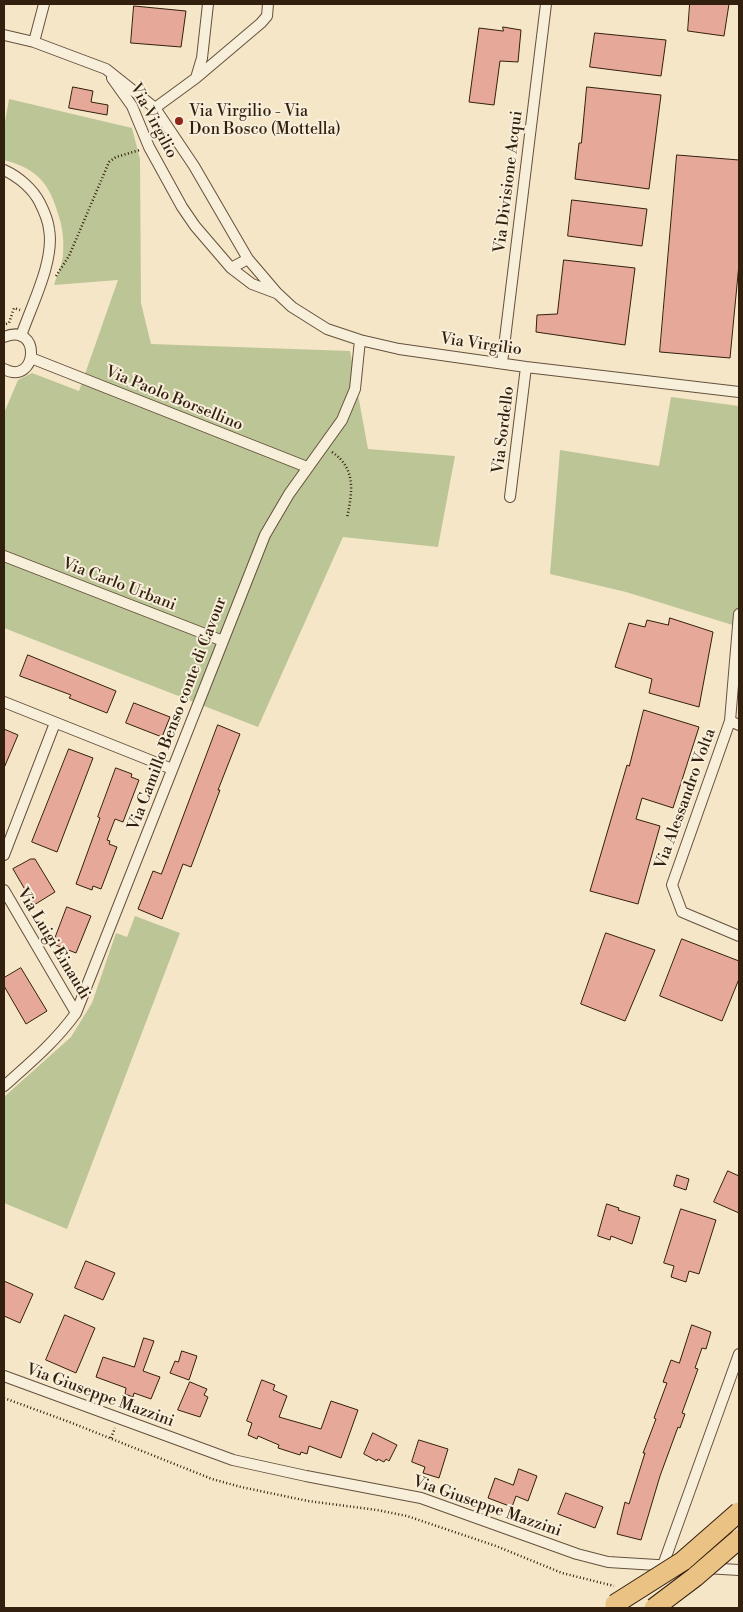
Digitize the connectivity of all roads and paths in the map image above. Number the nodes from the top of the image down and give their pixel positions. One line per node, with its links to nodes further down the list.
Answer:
1 (44, 4): 6 (street)
2 (208, 4): 7 (street)
3 (268, 4): 8 (street)
4 (546, 4): 24 (street, Via Divisione Acqui)
5 (4, 35): 6 (street, Via Virgilio)
6 (34, 42): 9 (street, Via Virgilio)
7 (202, 58): 8 (street); 10 (street)
8 (211, 65): 10 (street)
9 (106, 69): 11 (street, Via Virgilio); 12 (street, Via Virgilio)
10 (196, 78): 11 (street)
11 (155, 108): 14 (street, Via Virgilio)
12 (149, 147): 15 (street, Via Virgilio); 16 (path)
13 (4, 170): 18 (street)
14 (248, 259): 15 (street); 17 (street, Via Virgilio)
15 (231, 268): 17 (street, Via Virgilio)
16 (52, 282)
17 (277, 293): 22 (street, Via Virgilio)
18 (28, 313): 19 (path); 20 (street)
19 (4, 325)
20 (21, 336): 21 (street); 23 (street)
21 (4, 337)
22 (360, 340): 24 (street, Via Virgilio); 28 (street, Via Camillo Benso conte di Cavour)
23 (31, 358): 26 (street); 29 (street, Via Paolo Borsellino)
24 (502, 363): 25 (street, Via Virgilio)
25 (526, 367): 27 (street, Via Virgilio); 30 (street, Via Sordello)
26 (5, 373)
27 (739, 392)
28 (323, 445): 29 (street, Via Camillo Benso conte di Cavour); 31 (path)
29 (307, 467): 34 (street, Via Camillo Benso conte di Cavour)
30 (510, 497)
31 (347, 518)
32 (4, 556): 34 (street, Via Carlo Urbani)
33 (739, 614): 37 (street, Via Alessandro Volta)
34 (222, 642): 38 (street, Via Camillo Benso conte di Cavour)
35 (4, 702): 36 (street)
36 (55, 723): 38 (street); 39 (street)
37 (735, 723): 41 (street, Via Alessandro Volta)
38 (172, 769): 42 (street, Via Camillo Benso conte di Cavour)
39 (4, 855)
40 (4, 890): 42 (street, Via Luigi Einaudi)
41 (739, 936)
42 (76, 1013): 43 (street, Via Camillo Benso conte di Cavour)
43 (4, 1086)
44 (739, 1354): 49 (street)
45 (4, 1376): 49 (street, Via Giuseppe Mazzini)
46 (4, 1398): 51 (path)
47 (739, 1512): 51 (highway, bridge)
48 (739, 1538): 52 (highway, bridge)
49 (662, 1565): 50 (street, Via Giuseppe Mazzini)
50 (739, 1570)
51 (617, 1595)
52 (654, 1608)

